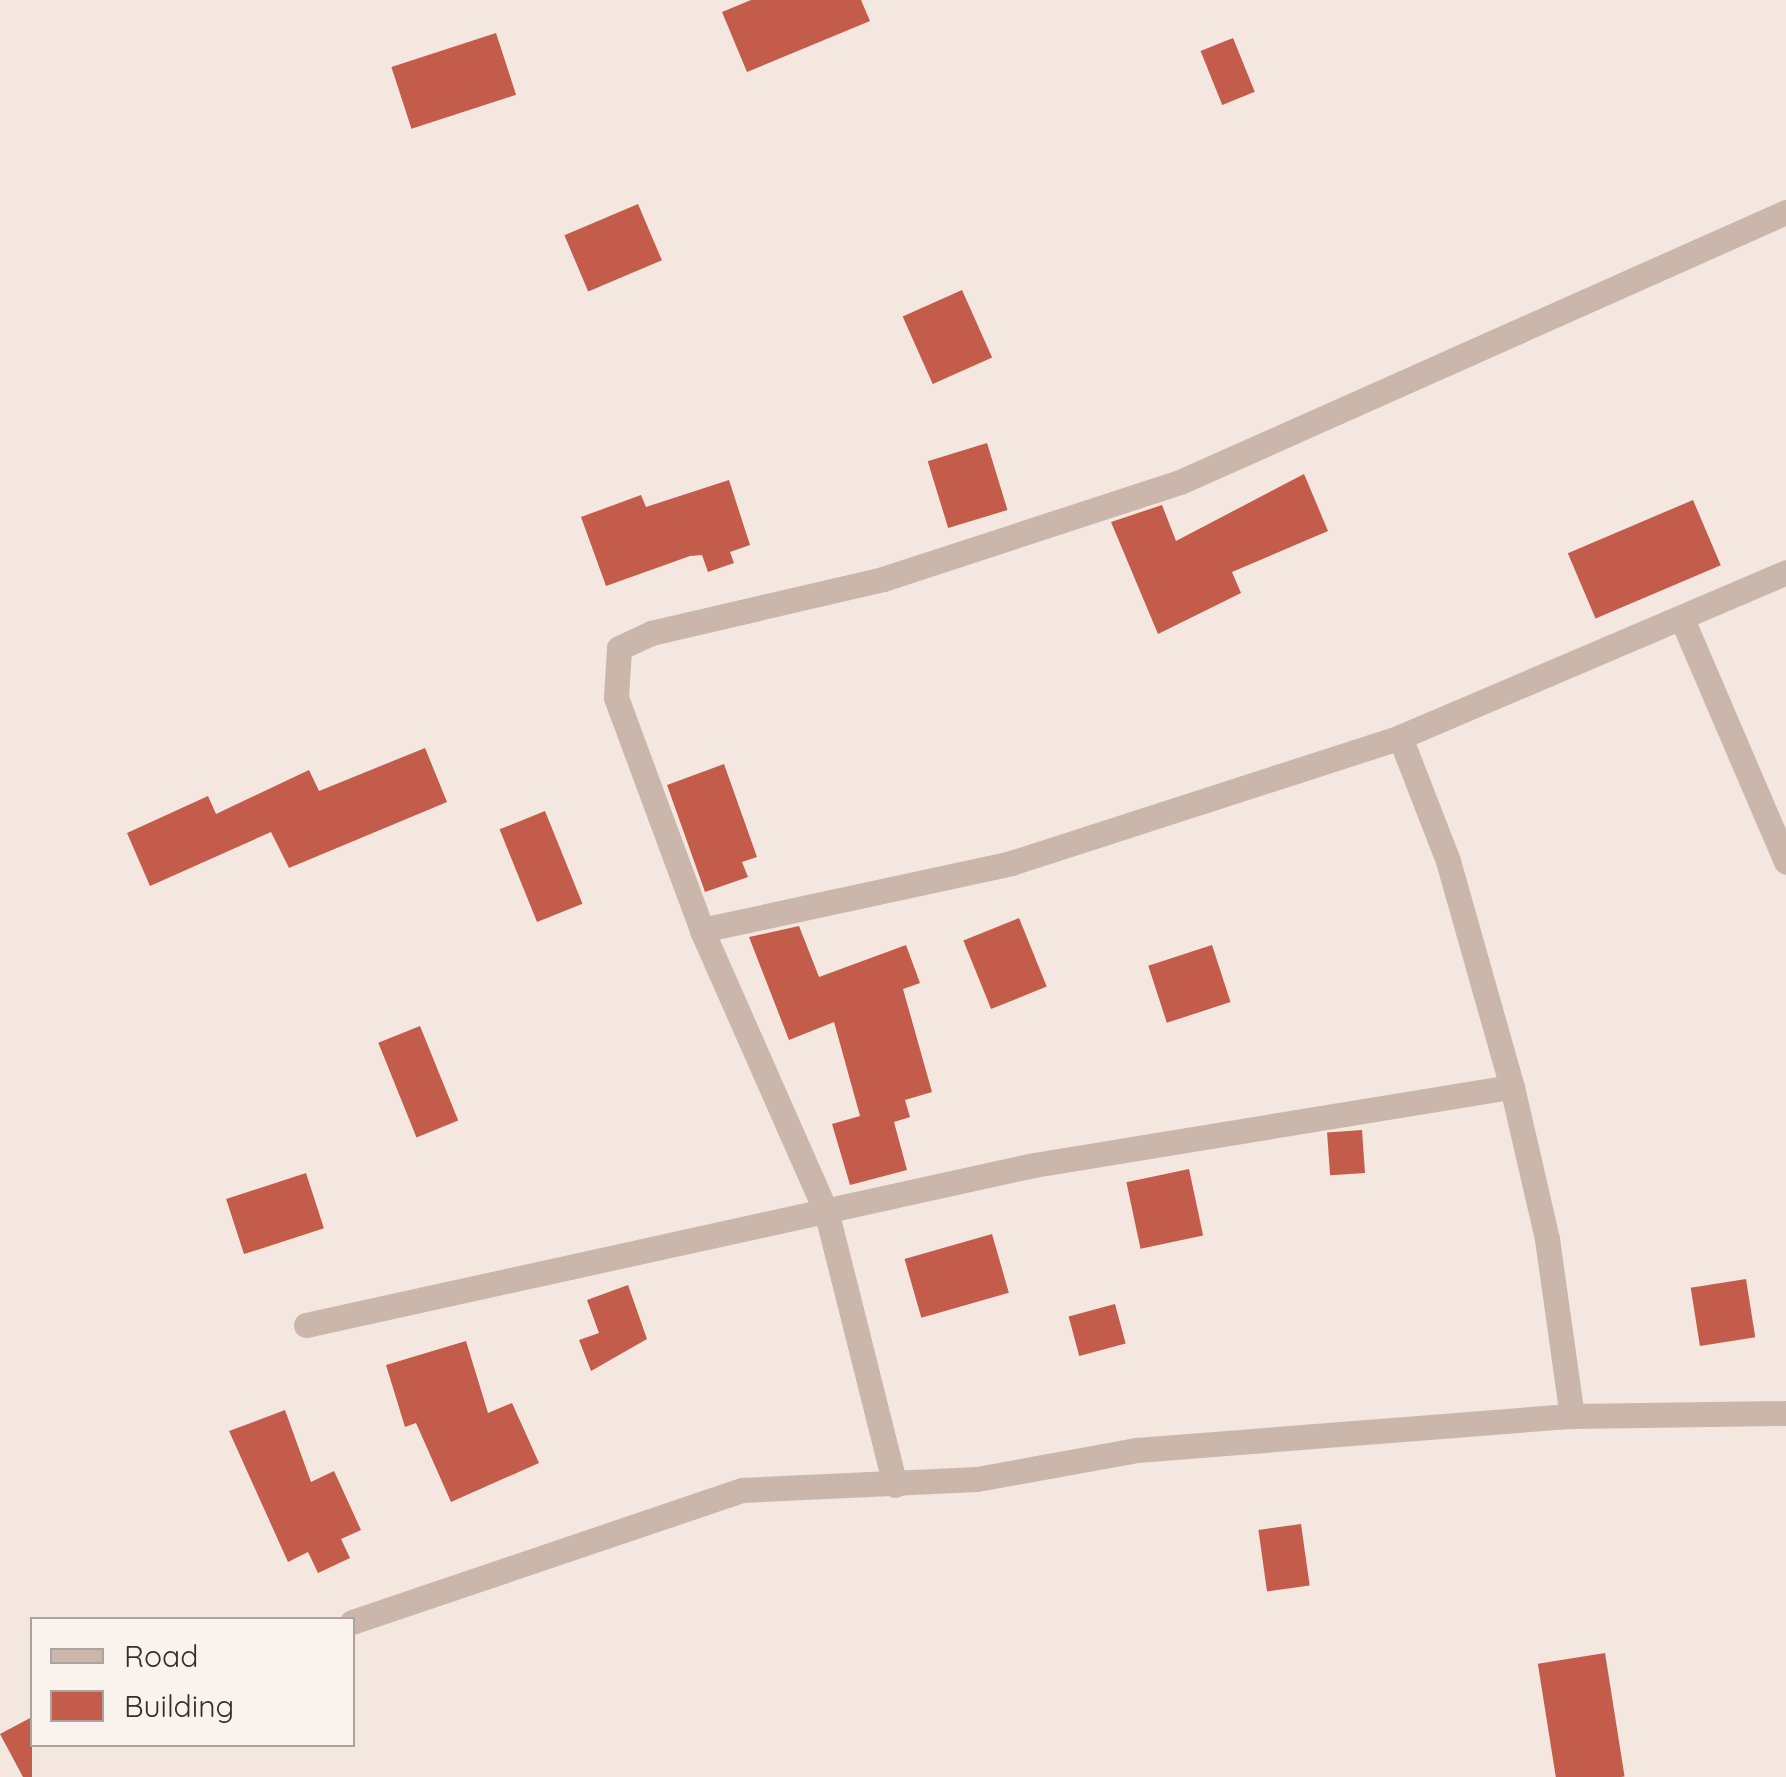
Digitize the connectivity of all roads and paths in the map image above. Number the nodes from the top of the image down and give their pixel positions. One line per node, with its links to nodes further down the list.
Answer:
1 (1786, 212): 6 (street)
2 (1786, 572): 3 (street)
3 (1682, 619): 4 (street); 5 (street)
4 (1400, 737): 6 (street); 7 (street)
5 (1786, 862)
6 (702, 930): 8 (street)
7 (1512, 1088): 8 (street); 11 (street)
8 (828, 1214): 9 (street); 12 (street)
9 (306, 1325)
10 (1786, 1413): 11 (street)
11 (1572, 1416): 12 (street)
12 (895, 1484): 13 (street)
13 (355, 1621)

